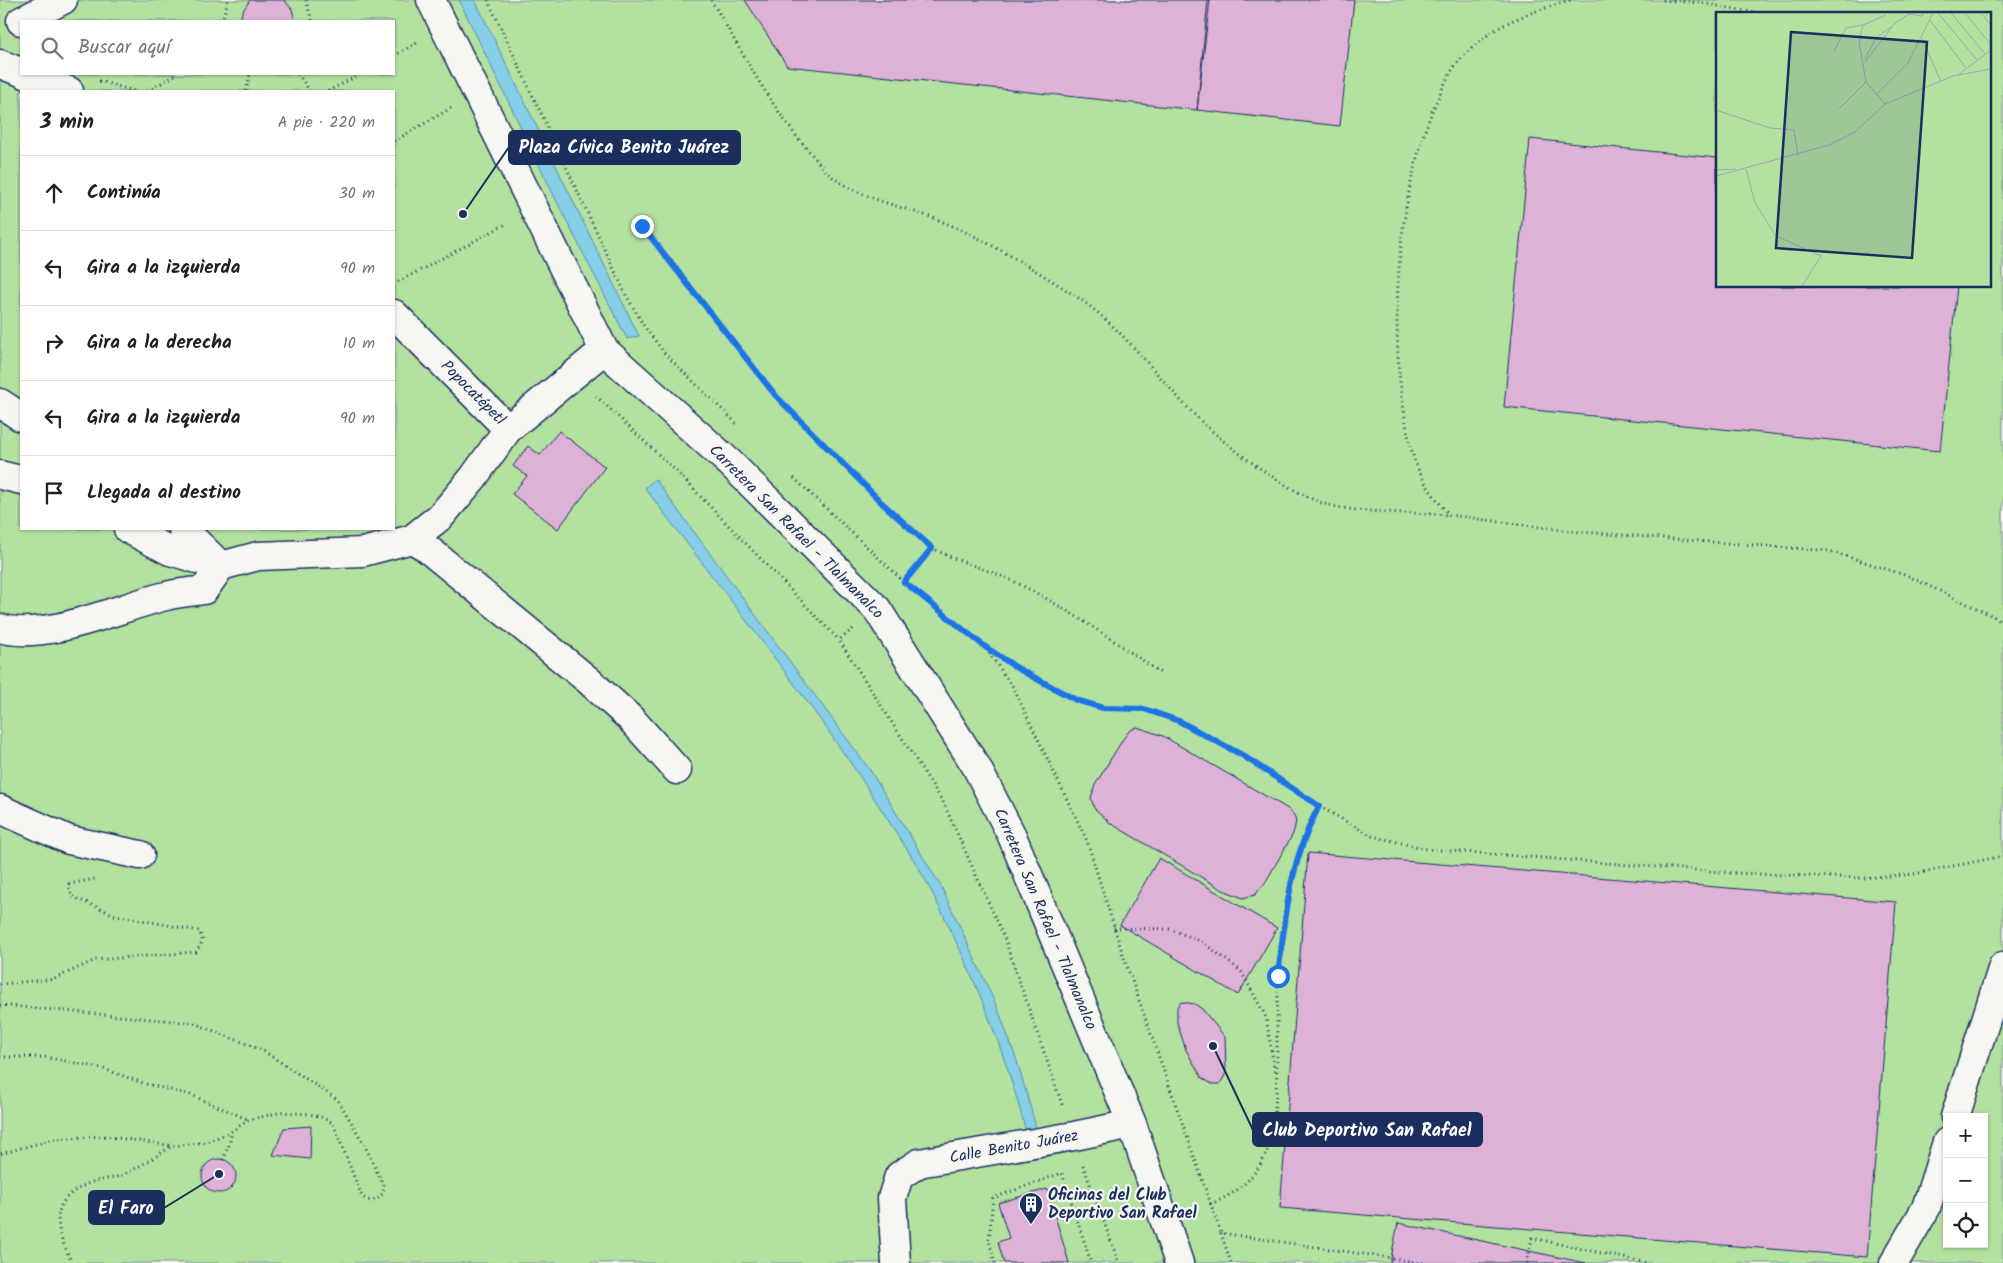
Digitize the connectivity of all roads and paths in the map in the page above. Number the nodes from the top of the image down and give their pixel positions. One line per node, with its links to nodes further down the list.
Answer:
1 (63, 0): 10 (street)
2 (228, 0): 11 (path)
3 (306, 0): 12 (path)
4 (431, 0): 34 (street, Carretera San Rafael - Tlalmanalco)
5 (488, 0): 39 (path)
6 (711, 0): 43 (path)
7 (1570, 0): 43 (path)
8 (1663, 0): 9 (path)
9 (1752, 12)
10 (23, 20)
11 (222, 20)
12 (312, 20)
13 (20, 22): 14 (street)
14 (0, 32)
15 (0, 64): 16 (street)
16 (20, 72)
17 (32, 75): 22 (street)
18 (175, 75): 24 (path)
19 (250, 75): 25 (path)
20 (299, 75): 26 (path)
21 (358, 75): 27 (path)
22 (80, 85): 23 (path)
23 (125, 90)
24 (150, 90)
25 (246, 90)
26 (309, 90)
27 (330, 90)
28 (457, 105): 29 (path)
29 (395, 140)
30 (507, 224): 32 (path)
31 (642, 226): 47 (path)
32 (398, 282)
33 (395, 315): 38 (street, Popocatépetl)
34 (604, 350): 35 (street, Popocatépetl); 50 (street, Carretera San Rafael - Tlalmanalco)
35 (573, 375): 38 (street, Popocatépetl); 53 (path)
36 (0, 403): 37 (street)
37 (20, 415)
38 (508, 428): 46 (street)
39 (742, 428)
40 (0, 475): 42 (street)
41 (790, 475): 49 (path)
42 (20, 480)
43 (1450, 515): 51 (path)
44 (130, 530): 48 (street)
45 (185, 530): 48 (street)
46 (412, 539): 48 (street); 56 (street)
47 (932, 548): 49 (path); 55 (path)
48 (220, 566): 52 (street)
49 (904, 582): 54 (path)
50 (877, 609): 53 (path); 70 (street, Carretera San Rafael - Tlalmanalco)
51 (2003, 623)
52 (0, 628)
53 (839, 640): 72 (path)
54 (984, 646): 57 (path); 62 (path)
55 (1162, 674)
56 (677, 770)
57 (1319, 806): 60 (path); 67 (path)
58 (0, 809): 59 (street)
59 (140, 855)
60 (2003, 856)
61 (100, 878): 64 (path)
62 (1114, 928): 67 (path); 77 (path)
63 (2003, 966): 68 (street)
64 (0, 984)
65 (0, 1005): 69 (path)
66 (0, 1057): 69 (path)
67 (1276, 1080): 77 (path)
68 (1956, 1113)
69 (248, 1120): 71 (path)
70 (1132, 1124): 72 (street, Calle Benito Juárez); 84 (street, Carretera San Rafael - Tlalmanalco)
71 (232, 1131): 73 (path); 76 (path)
72 (1074, 1136): 80 (street, Calle Benito Juárez); 83 (path)
73 (173, 1146): 74 (path); 79 (path)
74 (0, 1154)
75 (1943, 1155): 89 (street)
76 (222, 1160)
77 (1210, 1204): 78 (path)
78 (1221, 1233): 85 (path); 86 (path)
79 (72, 1263)
80 (896, 1263)
81 (995, 1263): 82 (path)
82 (1091, 1263)
83 (1119, 1263)
84 (1179, 1263)
85 (1231, 1263)
86 (1424, 1263)
87 (1527, 1263): 88 (path)
88 (1647, 1263)
89 (1894, 1263)

